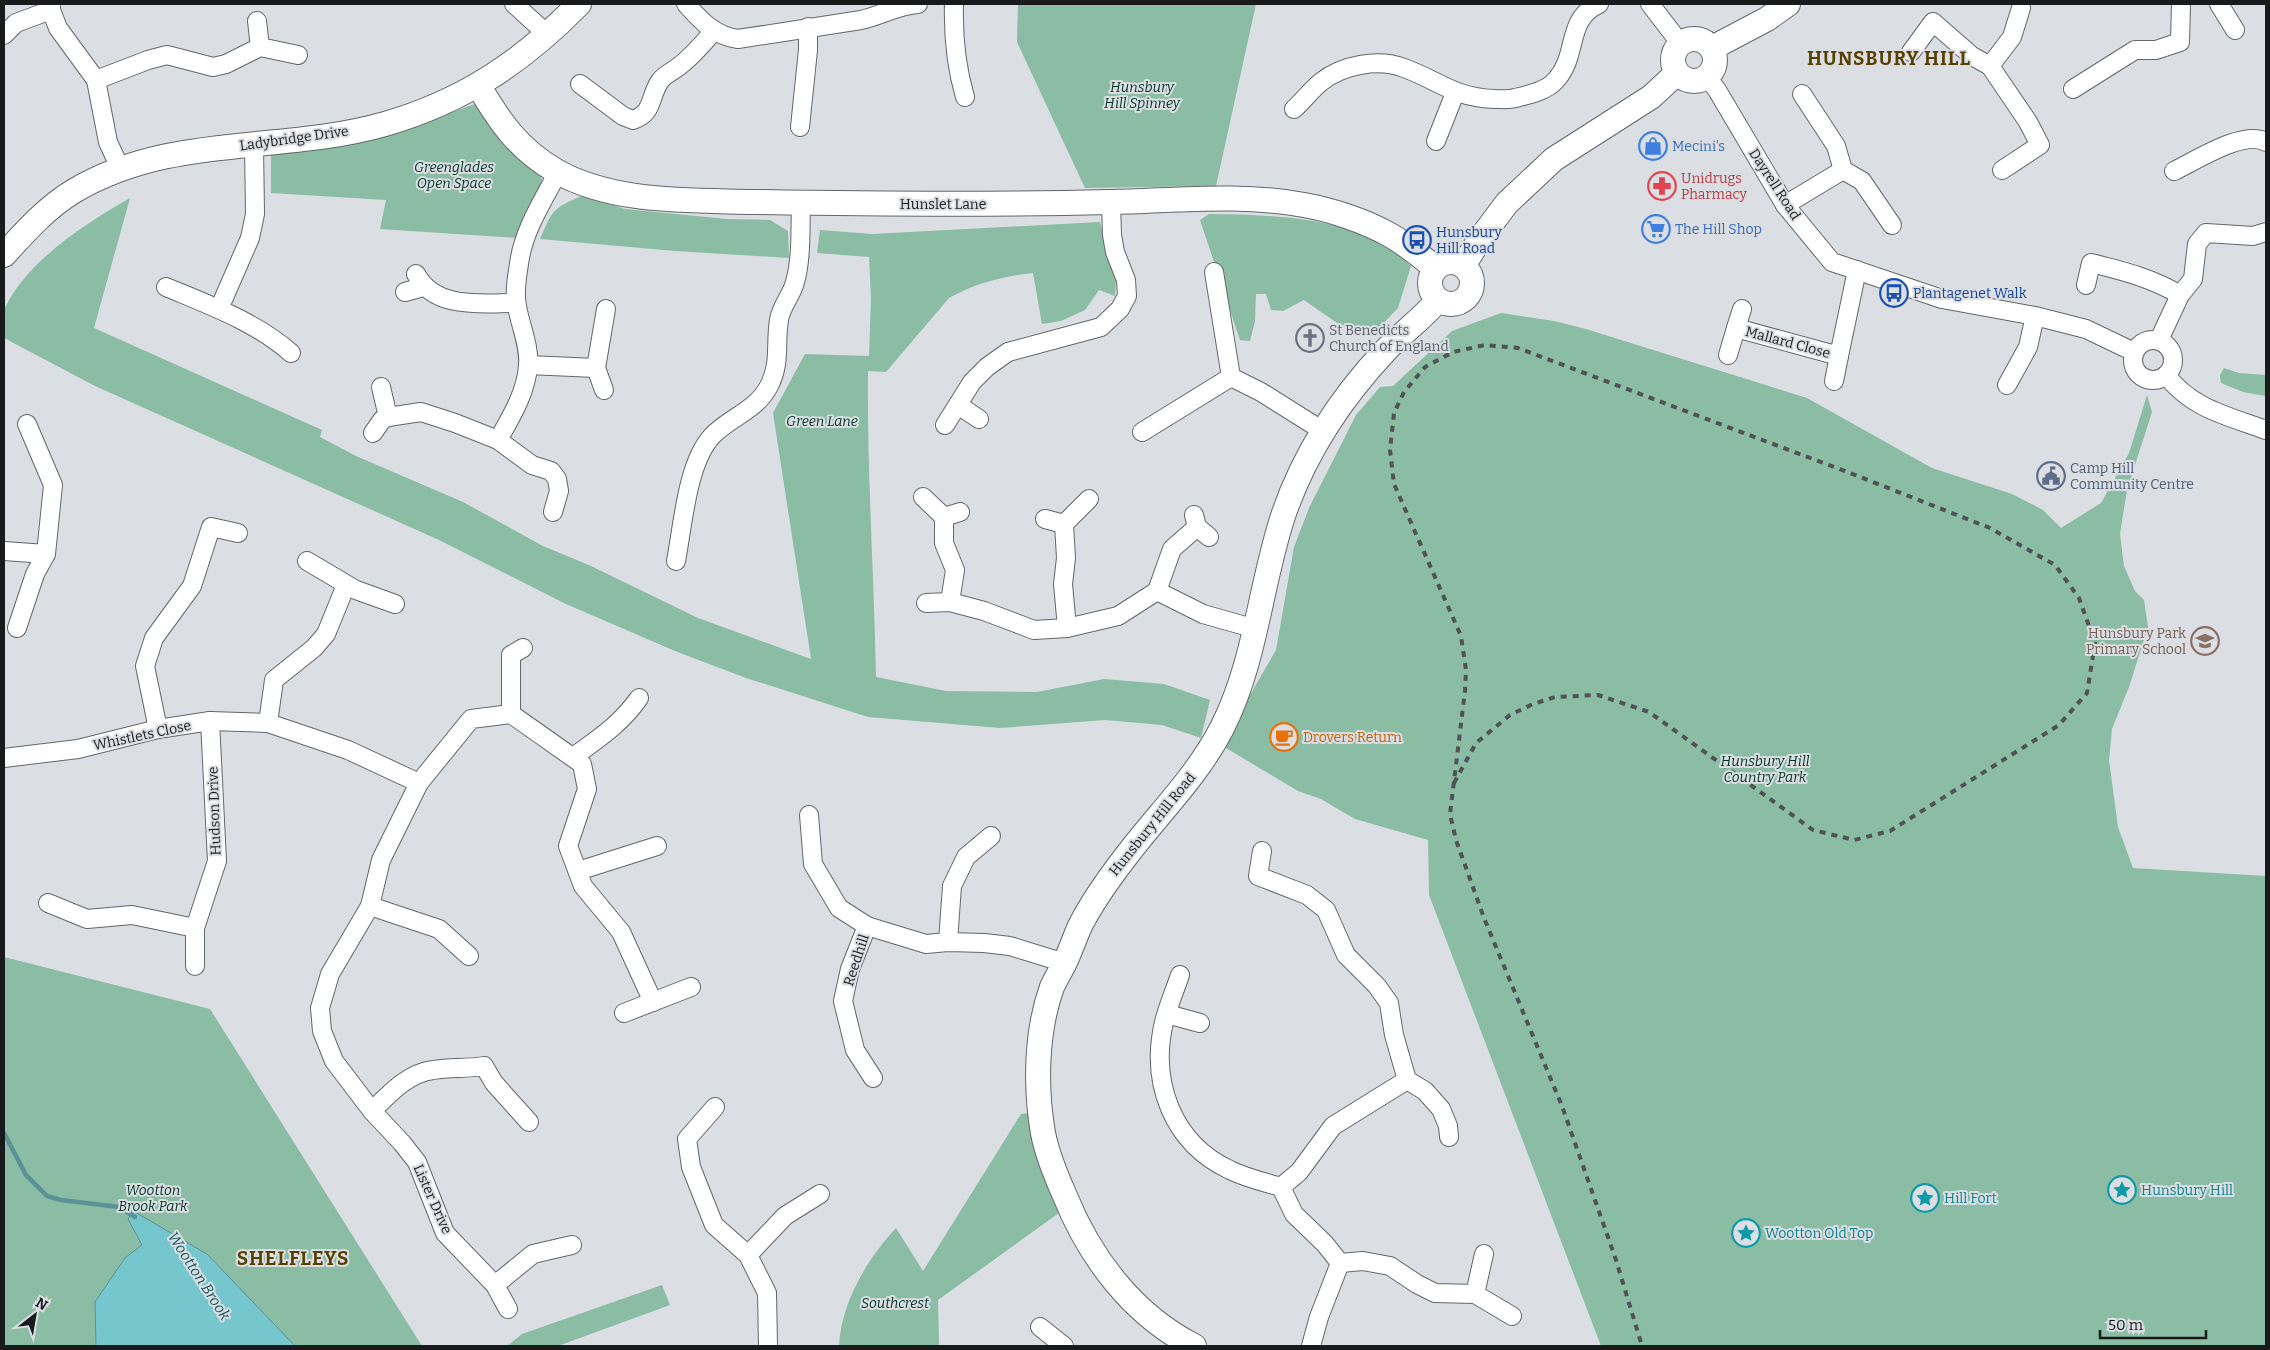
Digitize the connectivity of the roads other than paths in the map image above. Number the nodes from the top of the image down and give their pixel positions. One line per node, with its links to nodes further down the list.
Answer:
1 (514, 4): 18 (street)
2 (579, 4): 18 (street, Ladybridge Drive)
3 (686, 4): 16 (street)
4 (918, 4): 14 (street)
5 (954, 4): 33 (street)
6 (1650, 4): 19 (street)
7 (1788, 4): 21 (street)
8 (2181, 4): 30 (street)
9 (2219, 4): 15 (street)
10 (2022, 5): 24 (street)
11 (1589, 6): 31 (street)
12 (51, 7): 17 (street); 27 (street)
13 (257, 21): 20 (street)
14 (808, 27): 16 (street); 35 (street)
15 (2235, 30)
16 (714, 31): 28 (street)
17 (4, 35)
18 (548, 35): 29 (street, Ladybridge Drive)
19 (1680, 43): 21 (street); 25 (street)
20 (260, 47): 23 (street); 27 (street)
21 (1712, 48): 26 (street)
22 (1911, 52): 24 (street)
23 (298, 55)
24 (1990, 66): 41 (street)
25 (1678, 73): 26 (street); 50 (street)
26 (1706, 77): 46 (street, Dayrell Road)
27 (96, 80): 39 (street)
28 (580, 84)
29 (478, 85): 38 (street, Ladybridge Drive); 43 (street, Hunslet Lane)
30 (2073, 89)
31 (1455, 93): 34 (street); 36 (street)
32 (1802, 94): 40 (street)
33 (965, 97)
34 (1294, 110)
35 (800, 127)
36 (1436, 141)
37 (2266, 142): 42 (street)
38 (254, 145): 39 (street, Ladybridge Drive); 60 (street)
39 (120, 168): 49 (street, Ladybridge Drive)
40 (1843, 170): 46 (street); 47 (street)
41 (2002, 170)
42 (2174, 171)
43 (558, 172): 45 (street, Hunslet Lane); 59 (street)
44 (1111, 202): 45 (street, Hunslet Lane); 51 (street, Hunslet Lane); 78 (street)
45 (801, 203): 98 (street)
46 (1784, 205): 52 (street, Dayrell Road)
47 (1892, 225)
48 (2266, 232): 57 (street)
49 (4, 255)
50 (1463, 266): 51 (street); 58 (street)
51 (1436, 268): 58 (street)
52 (1857, 270): 63 (street, Dayrell Road); 69 (street, Mallard Close)
53 (1214, 272): 73 (street)
54 (2086, 285): 57 (street)
55 (166, 287): 60 (street)
56 (405, 292): 59 (street)
57 (2180, 295): 65 (street)
58 (1438, 300): 84 (street, Hunsbury Hill Road)
59 (516, 303): 70 (street)
60 (219, 308): 67 (street)
61 (606, 309): 71 (street)
62 (1742, 310): 64 (street, Mallard Close)
63 (2035, 316): 66 (street, Dayrell Road); 75 (street)
64 (1736, 328): 68 (street, Mallard Close); 69 (street, Mallard Close)
65 (2159, 340): 66 (street); 72 (street)
66 (2134, 352): 72 (street)
67 (291, 353)
68 (1728, 355)
69 (1839, 356): 74 (street, Mallard Close)
70 (528, 365): 71 (street); 87 (street)
71 (596, 368): 77 (street)
72 (2166, 375): 83 (street)
73 (1230, 377): 84 (street); 85 (street)
74 (1834, 381)
75 (2007, 385)
76 (381, 388): 79 (street)
77 (604, 390)
78 (958, 405): 80 (street); 82 (street)
79 (388, 417): 86 (street); 87 (street)
80 (979, 419)
81 (28, 424): 96 (street)
82 (945, 425)
83 (2266, 430)
84 (1323, 431): 106 (street, Hunsbury Hill Road)
85 (1142, 432)
86 (373, 433)
87 (498, 440): 90 (street)
88 (923, 497): 101 (street)
89 (1089, 499): 92 (street)
90 (553, 512)
91 (1045, 519): 92 (street)
92 (1064, 524): 105 (street)
93 (1200, 526): 100 (street)
94 (238, 534): 112 (street)
95 (4, 551): 96 (street)
96 (46, 554): 104 (street)
97 (307, 561): 99 (street)
98 (676, 561)
99 (346, 585): 102 (street); 111 (street)
100 (1157, 591): 105 (street); 106 (street)
101 (950, 602): 103 (street); 105 (street)
102 (395, 604)
103 (926, 604)
104 (17, 628)
105 (1067, 628)
106 (1256, 628): 127 (street, Hunsbury Hill Road)
107 (523, 648): 109 (street)
108 (639, 698): 113 (street)
109 (511, 714): 113 (street); 115 (street, Lister Drive)
110 (210, 721): 111 (street, Whistlets Close); 112 (street, Whistlets Close); 124 (street, Hudson Drive)
111 (268, 723): 115 (street, Whistlets Close)
112 (158, 729): 114 (street, Whistlets Close)
113 (573, 757): 120 (street)
114 (4, 758)
115 (419, 783): 122 (street, Lister Drive)
116 (809, 815): 123 (street, Reedhill)
117 (991, 836): 125 (street)
118 (657, 846): 120 (street)
119 (1262, 851): 136 (street)
120 (578, 871): 131 (street)
121 (48, 903): 124 (street)
122 (370, 906): 126 (street); 138 (street, Lister Drive)
123 (867, 926): 125 (street, Reedhill); 135 (street, Reedhill)
124 (195, 928): 128 (street, Hudson Drive)
125 (948, 942): 127 (street, Reedhill)
126 (469, 956)
127 (1065, 963): 154 (street, Hunsbury Hill Road)
128 (195, 966)
129 (1180, 975): 133 (street)
130 (691, 988): 131 (street)
131 (653, 1002): 132 (street)
132 (624, 1013)
133 (1167, 1014): 134 (street); 141 (street)
134 (1200, 1023)
135 (873, 1078)
136 (1407, 1080): 140 (street); 141 (street)
137 (715, 1107): 145 (street)
138 (372, 1111): 139 (street); 147 (street, Lister Drive)
139 (529, 1122)
140 (1448, 1136)
141 (1281, 1187): 146 (street)
142 (820, 1194): 145 (street)
143 (572, 1245): 147 (street)
144 (1484, 1254): 148 (street)
145 (748, 1255): 152 (street)
146 (1340, 1263): 148 (street); 155 (street)
147 (495, 1285): 149 (street, Lister Drive)
148 (1476, 1294): 150 (street)
149 (508, 1309)
150 (1512, 1316)
151 (1040, 1327): 153 (street)
152 (768, 1346)
153 (1064, 1346)
154 (1190, 1346)
155 (1311, 1346)

